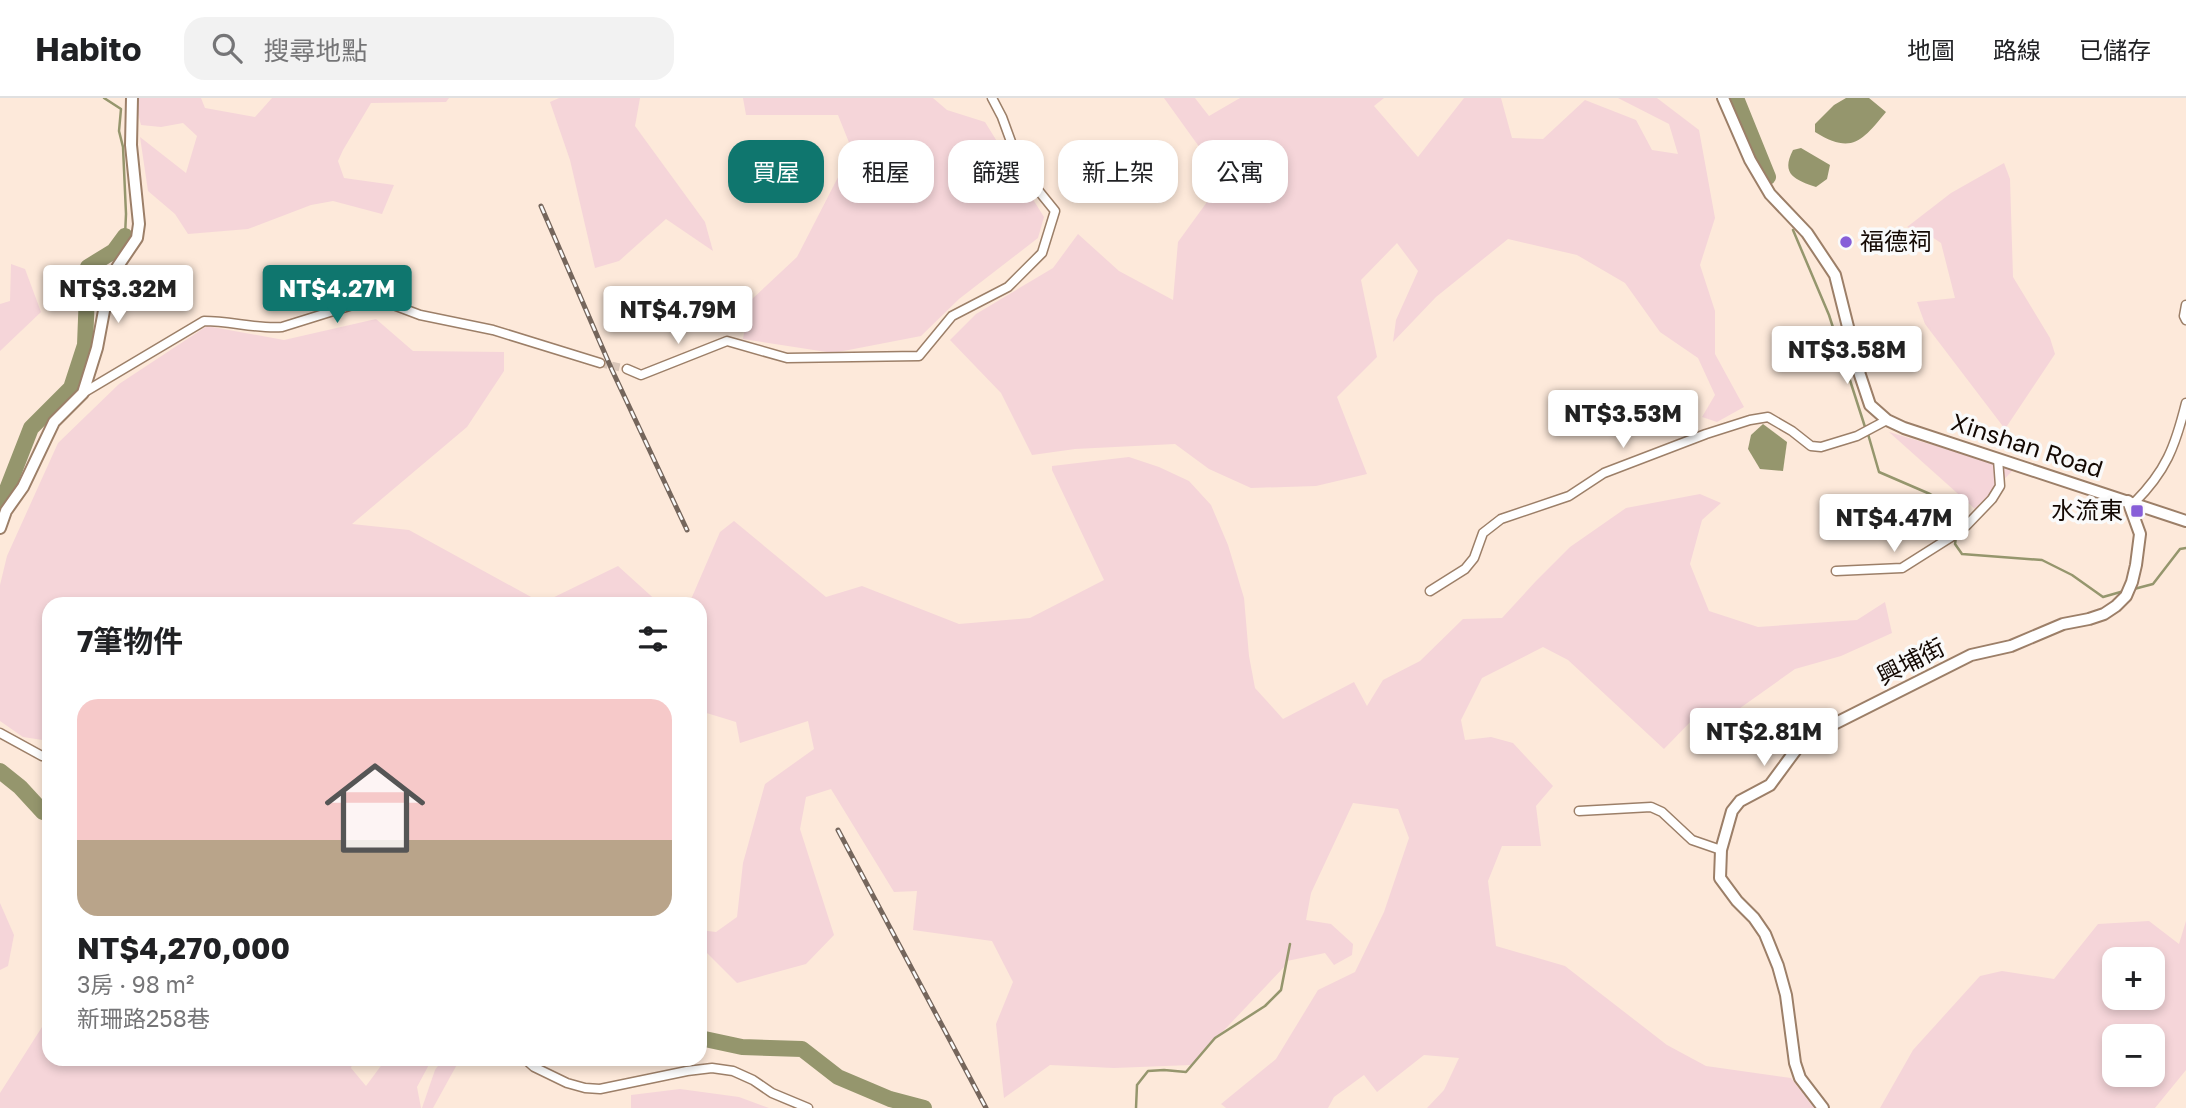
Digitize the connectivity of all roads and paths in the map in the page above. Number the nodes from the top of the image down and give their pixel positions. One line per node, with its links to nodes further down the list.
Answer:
1 (132, 98): 8 (street)
2 (992, 98): 7 (street)
3 (1723, 98): 10 (street)
4 (2186, 305): 5 (street)
5 (2186, 320)
6 (600, 363): 8 (street)
7 (627, 369)
8 (83, 393): 14 (street)
9 (2186, 403): 12 (street)
10 (1882, 424): 11 (street, Xinshan Road); 16 (street)
11 (1998, 459): 12 (street, Xinshan Road); 15 (street)
12 (2131, 502): 13 (street, Xinshan Road); 20 (street, 興埔街)
13 (2186, 521)
14 (0, 528)
15 (1836, 571)
16 (1430, 591)
17 (0, 733): 18 (street)
18 (42, 756)
19 (1579, 811): 20 (street)
20 (1721, 850): 23 (street, 興埔街)
21 (533, 1066): 22 (street)
22 (808, 1108)
23 (1823, 1108)

